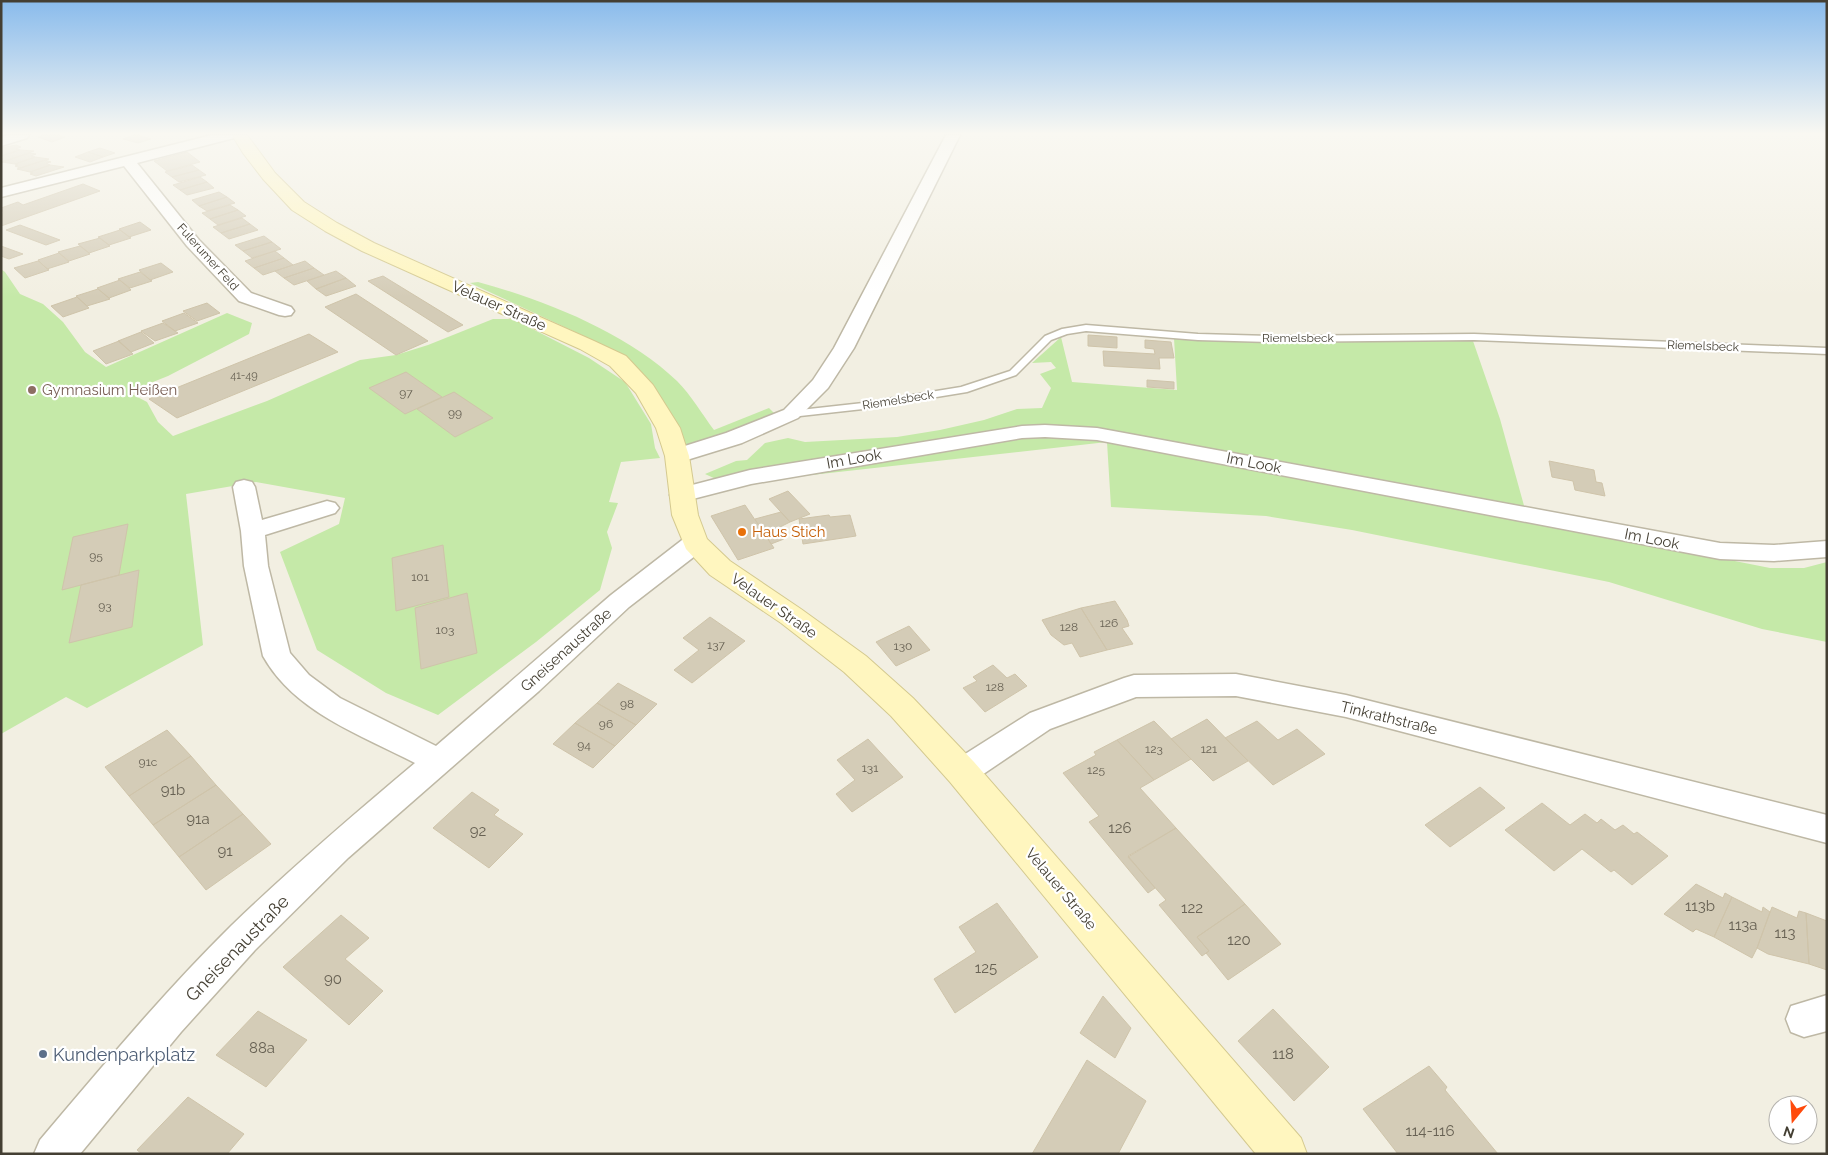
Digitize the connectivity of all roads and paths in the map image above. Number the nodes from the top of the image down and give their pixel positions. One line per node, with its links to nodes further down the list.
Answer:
1 (150, 189): 4 (street, Fulerumer Feld)
2 (281, 189): 7 (main road, Velauer Straße)
3 (925, 189): 6 (street, Riemelsbeck)
4 (285, 311)
5 (1827, 351): 6 (lane, Riemelsbeck)
6 (791, 414): 7 (street, Riemelsbeck)
7 (677, 456): 9 (main road, Velauer Straße)
8 (244, 487): 11 (street)
9 (681, 495): 12 (main road, Velauer Straße); 13 (street, Im Look)
10 (327, 508): 11 (street)
11 (253, 531): 14 (street)
12 (695, 543): 14 (street, Gneisenaustraße); 15 (main road, Velauer Straße)
13 (1827, 548)
14 (438, 760): 17 (street, Gneisenaustraße)
15 (962, 772): 16 (street, Tinkrathstraße); 18 (main road, Velauer Straße)
16 (1827, 829)
17 (54, 1154)
18 (1285, 1154)

